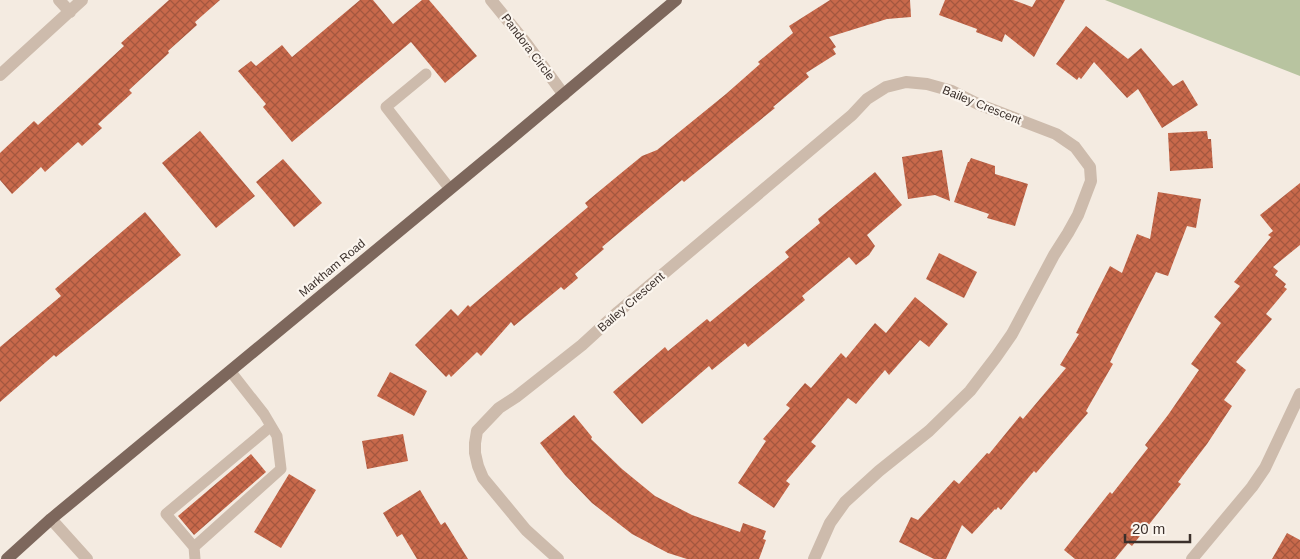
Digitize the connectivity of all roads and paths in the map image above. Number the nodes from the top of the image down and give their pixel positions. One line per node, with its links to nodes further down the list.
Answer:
1 (59, 0): 5 (street)
2 (82, 0): 5 (street)
3 (491, 0): 8 (street, Pandora Circle)
4 (676, 0): 8 (main road, Markham Road)
5 (70, 12): 7 (street)
6 (426, 74): 9 (lane)
7 (0, 75)
8 (564, 95): 9 (main road, Markham Road)
9 (450, 189): 10 (main road, Markham Road)
10 (231, 372): 12 (lane); 13 (main road, Markham Road)
11 (1300, 394): 19 (street)
12 (271, 426): 14 (lane); 14 (lane)
13 (51, 519): 15 (main road, Markham Road); 16 (street)
14 (195, 553)
15 (6, 559)
16 (87, 559)
17 (558, 559): 18 (street, Bailey Crescent)
18 (814, 559)
19 (1192, 559)

